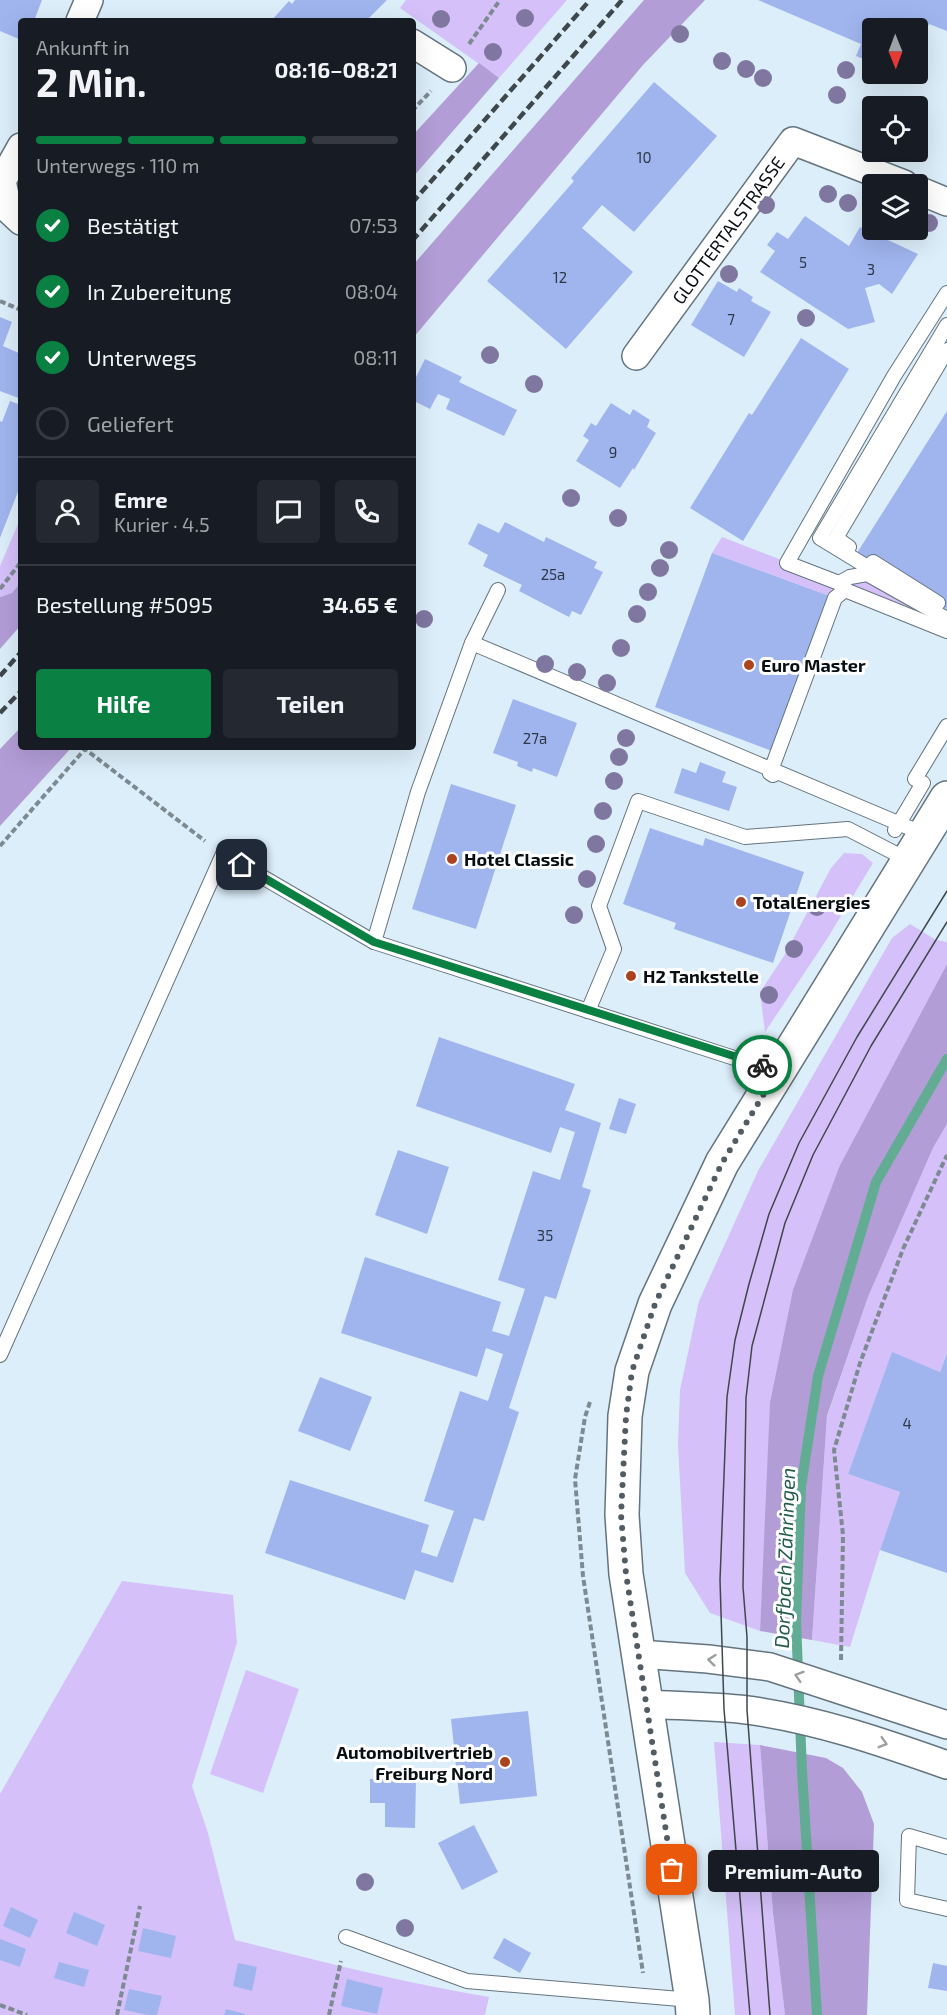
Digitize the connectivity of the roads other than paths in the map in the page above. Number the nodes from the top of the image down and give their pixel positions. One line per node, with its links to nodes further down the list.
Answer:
1 (89, 0): 2 (street)
2 (81, 18)
3 (416, 46): 4 (street)
4 (452, 68)
5 (18, 152): 9 (street)
6 (878, 174): 13 (street, GLOTTERTALSTRASSE)
7 (928, 194): 8 (street)
8 (947, 202)
9 (18, 218)
10 (947, 293): 16 (lane)
11 (947, 325): 16 (lane)
12 (947, 350): 15 (lane)
13 (636, 357)
14 (498, 590): 18 (lane)
15 (947, 609)
16 (947, 617)
17 (947, 631): 20 (lane)
18 (472, 643): 20 (lane); 23 (lane)
19 (947, 726): 22 (lane)
20 (771, 769): 22 (lane)
21 (947, 798): 22 (street)
22 (910, 839): 24 (lane); 25 (street)
23 (374, 942): 24 (lane); 26 (lane)
24 (588, 1011): 25 (lane)
25 (779, 1069): 27 (street)
26 (0, 1355)
27 (639, 1654): 28 (street); 29 (street, one-way to 27)
28 (645, 1704): 30 (street, one-way to 30); 34 (street)
29 (947, 1725)
30 (947, 1764)
31 (947, 1847): 32 (lane)
32 (947, 1909)
33 (346, 1937): 34 (lane)
34 (692, 2008)

